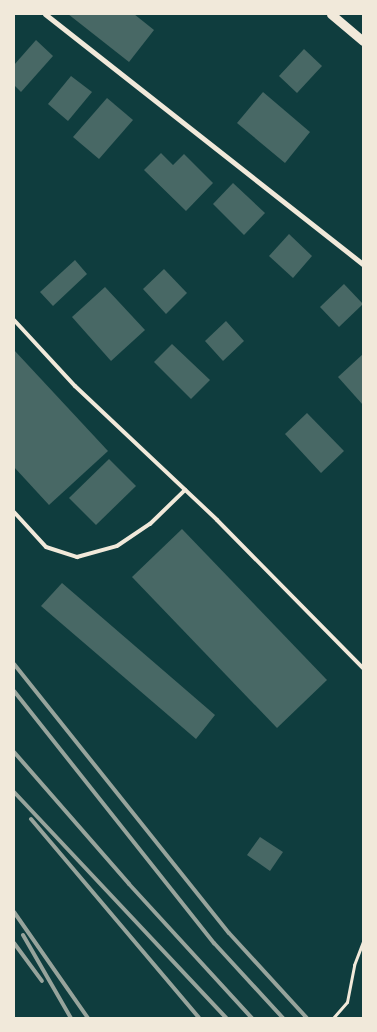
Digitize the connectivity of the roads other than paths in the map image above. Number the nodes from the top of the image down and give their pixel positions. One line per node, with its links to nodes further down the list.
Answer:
1 (45, 14): 4 (street)
2 (331, 14): 3 (street)
3 (363, 41)
4 (363, 264)
5 (14, 320): 6 (lane)
6 (185, 490): 7 (lane); 8 (lane)
7 (14, 512)
8 (363, 668)

